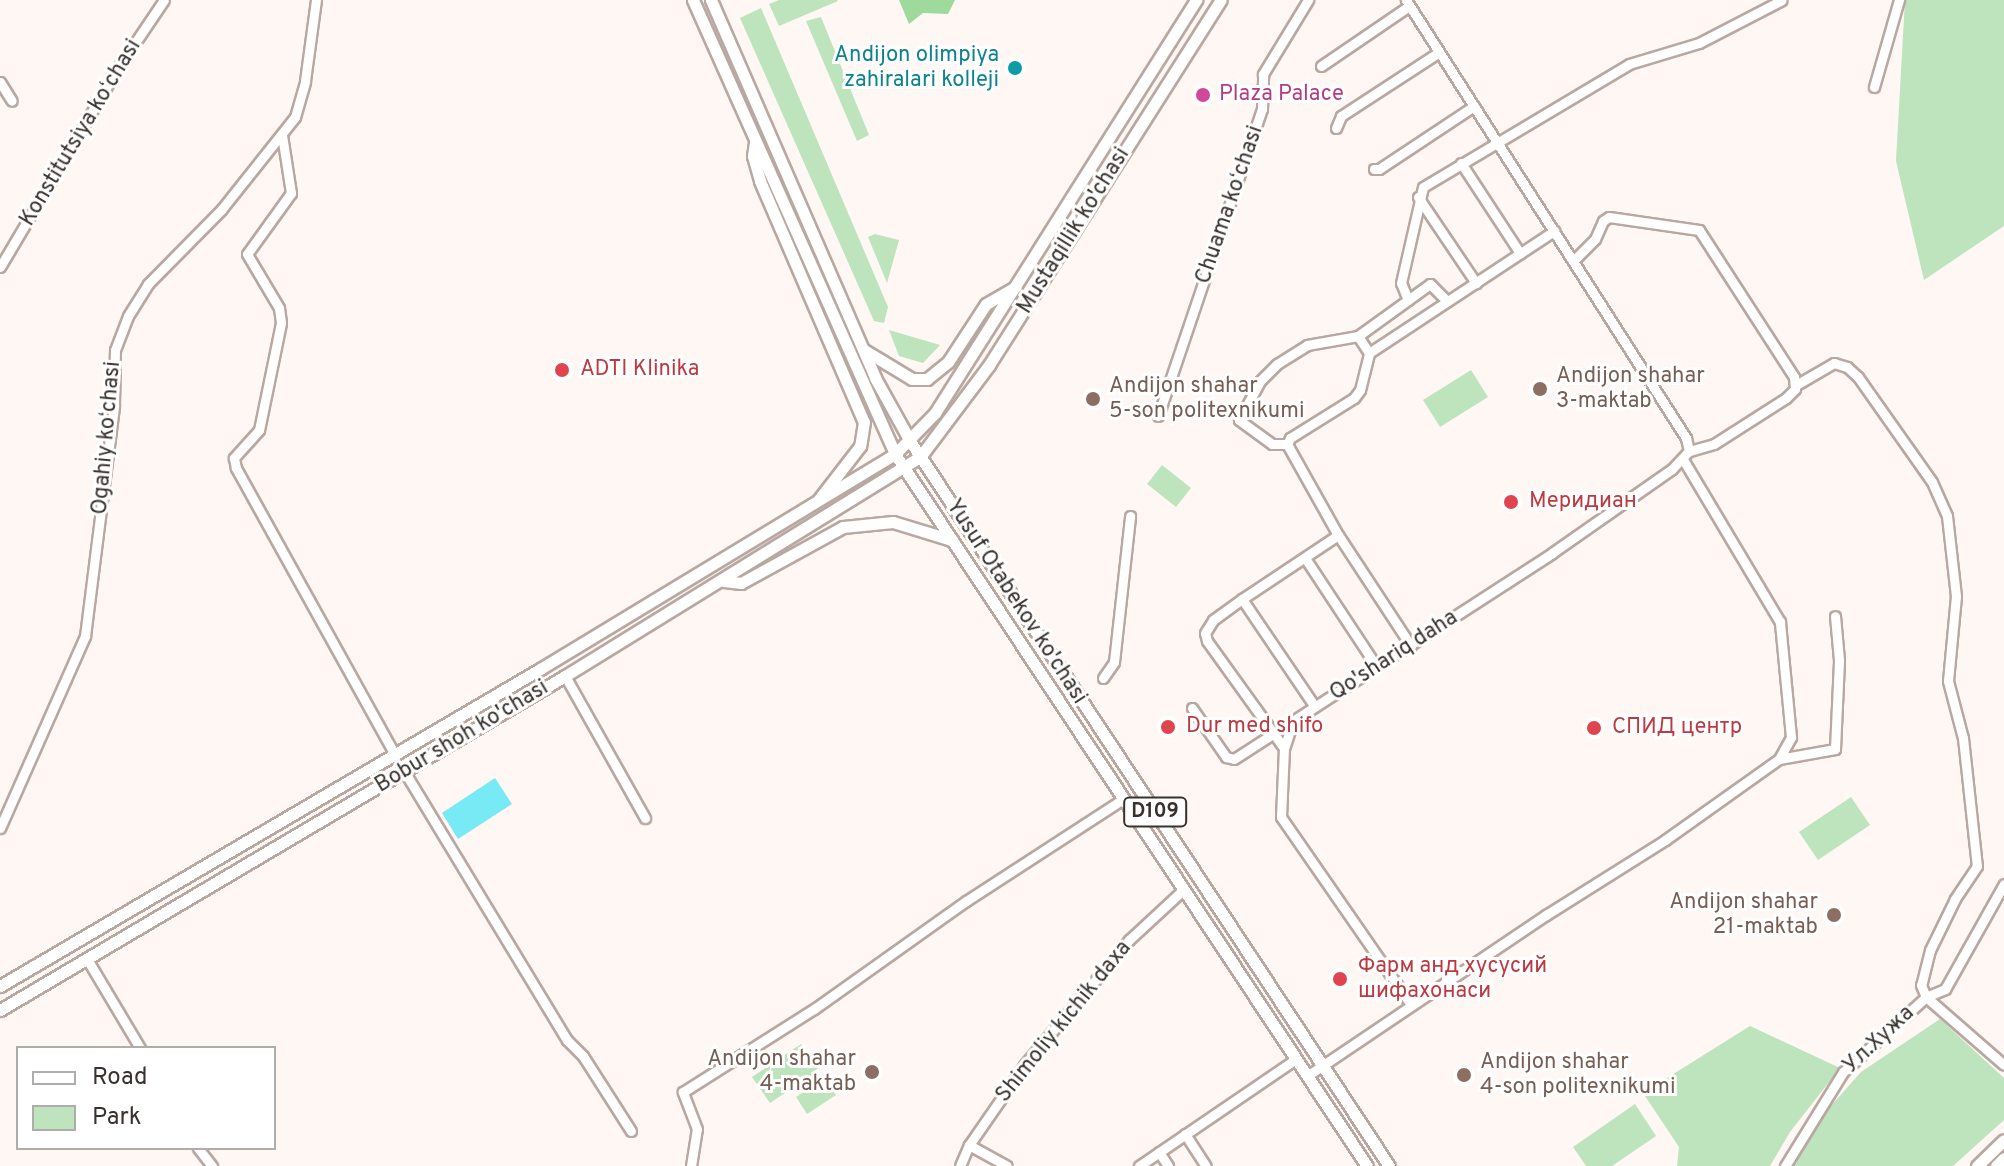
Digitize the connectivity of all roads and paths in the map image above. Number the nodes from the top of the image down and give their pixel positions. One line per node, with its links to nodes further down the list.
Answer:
1 (164, 0): 27 (street, Konstitutsiya koʻchasi)
2 (316, 0): 18 (street, Ogahiy koʻchasi)
3 (693, 0): 19 (main road, Yusuf Otabekov ko'chasi)
4 (711, 0): 33 (main road, Yusuf Otabekov ko'chasi)
5 (1196, 0): 29 (main road, Mustaqillik ko'chasi)
6 (1221, 0): 41 (main road, Mustaqillik ko'chasi)
7 (1308, 0): 36 (street, Chuama koʻchasi)
8 (1782, 0): 20 (street)
9 (1899, 0): 14 (street)
10 (1407, 3): 11 (street); 12 (street)
11 (1439, 52): 16 (street); 17 (street)
12 (1321, 66)
13 (0, 82): 15 (street)
14 (1874, 87)
15 (12, 101)
16 (1474, 106): 20 (street); 22 (street)
17 (1336, 128)
18 (282, 135): 60 (street); 65 (street, Ogahiy koʻchasi)
19 (755, 141): 39 (main road, Yusuf Otabekov ko'chasi); 43 (main road)
20 (1496, 141): 21 (street); 24 (street)
21 (1461, 163): 23 (street); 25 (street)
22 (1374, 169)
23 (1418, 197): 28 (street); 30 (street)
24 (1554, 231): 25 (street); 26 (street)
25 (1520, 253): 28 (street)
26 (1573, 261): 35 (street); 40 (street)
27 (0, 267)
28 (1476, 283): 31 (street)
29 (1016, 287): 33 (main road); 37 (main road, Mustaqillik ko'chasi)
30 (1408, 300): 31 (street); 32 (street)
31 (1447, 301): 34 (street)
32 (1358, 336): 34 (street); 38 (street)
33 (863, 349): 37 (main road, Yusuf Otabekov ko'chasi)
34 (1369, 353): 38 (street)
35 (1796, 385): 40 (street, Qo'shariq daha); 74 (street, Qo'shariq daha)
36 (1158, 416)
37 (910, 441): 39 (main road, Bobur shoh ko'chasi); 41 (main road, Yusuf Otabekov ko'chasi)
38 (1287, 444): 45 (street)
39 (895, 454): 42 (main road, Yusuf Otabekov ko'chasi / D109); 43 (main road, Bobur shoh ko'chasi)
40 (1686, 455): 51 (street, Qo'shariq daha); 61 (street)
41 (920, 457): 42 (main road, Bobur shoh ko'chasi); 79 (main road, Yusuf Otabekov ko'chasi / D109)
42 (905, 470): 46 (main road, Yusuf Otabekov ko'chasi / D109); 48 (main road, Bobur shoh ko'chasi)
43 (816, 503): 60 (main road, Bobur shoh ko'chasi)
44 (1130, 516): 54 (street)
45 (1338, 535): 47 (street); 51 (street)
46 (952, 540): 48 (main road); 63 (main road, Yusuf Otabekov ko'chasi / D109)
47 (1305, 558): 49 (street); 52 (street)
48 (724, 581): 53 (main road, Bobur shoh ko'chasi)
49 (1242, 599): 55 (street); 58 (street)
50 (1835, 616): 61 (street)
51 (1411, 646): 52 (street, Qo'shariq daha)
52 (1377, 667): 55 (street, Qo'shariq daha)
53 (565, 676): 62 (main road, Bobur shoh ko'chasi); 64 (street)
54 (1103, 678)
55 (1315, 707): 57 (street, Qo'shariq daha)
56 (1192, 708): 58 (street, Qo'shariq daha)
57 (1293, 721): 58 (street, Qo'shariq daha); 59 (street)
58 (1271, 733): 59 (street)
59 (1284, 748): 75 (street)
60 (395, 755): 66 (main road, Bobur shoh ko'chasi)
61 (1779, 759): 75 (street)
62 (404, 771): 67 (main road, Bobur shoh ko'chasi); 82 (street)
63 (1123, 799): 70 (main road, Yusuf Otabekov ko'chasi / D109); 90 (street)
64 (645, 818)
65 (0, 828)
66 (261, 833): 67 (main road); 68 (main road, Bobur shoh ko'chasi)
67 (271, 849): 71 (main road, Bobur shoh ko'chasi)
68 (174, 884): 71 (main road); 73 (main road, Bobur shoh ko'chasi)
69 (2004, 884): 74 (street, Ул.Хужа)
70 (1183, 890): 78 (main road, Yusuf Otabekov ko'chasi / D109); 85 (street, Shimoliy kichik daxa)
71 (184, 901): 72 (main road, Bobur shoh ko'chasi)
72 (87, 959): 76 (main road, Bobur shoh ko'chasi); 77 (street)
73 (0, 986)
74 (1926, 997): 80 (street); 98 (street, Ул.Хужа)
75 (1411, 1005): 79 (street)
76 (0, 1010)
77 (139, 1046)
78 (1296, 1059): 81 (main road, Yusuf Otabekov ko'chasi / D109); 83 (street)
79 (1323, 1065): 81 (street); 97 (main road, Yusuf Otabekov ko'chasi / D109)
80 (2004, 1065)
81 (1307, 1076): 96 (main road, Yusuf Otabekov ko'chasi / D109)
82 (631, 1131)
83 (1185, 1134): 87 (street); 95 (street)
84 (2004, 1140): 99 (main road)
85 (969, 1145): 91 (street, Shimoliy kichik daxa); 92 (street)
86 (200, 1150): 89 (street)
87 (1159, 1152): 93 (street); 94 (street)
88 (2004, 1158): 100 (main road)
89 (212, 1166)
90 (691, 1166)
91 (960, 1166)
92 (1007, 1166)
93 (1139, 1166)
94 (1168, 1166)
95 (1206, 1166)
96 (1367, 1166)
97 (1389, 1166)
98 (1785, 1166)
99 (1977, 1166)
100 (1996, 1166)

